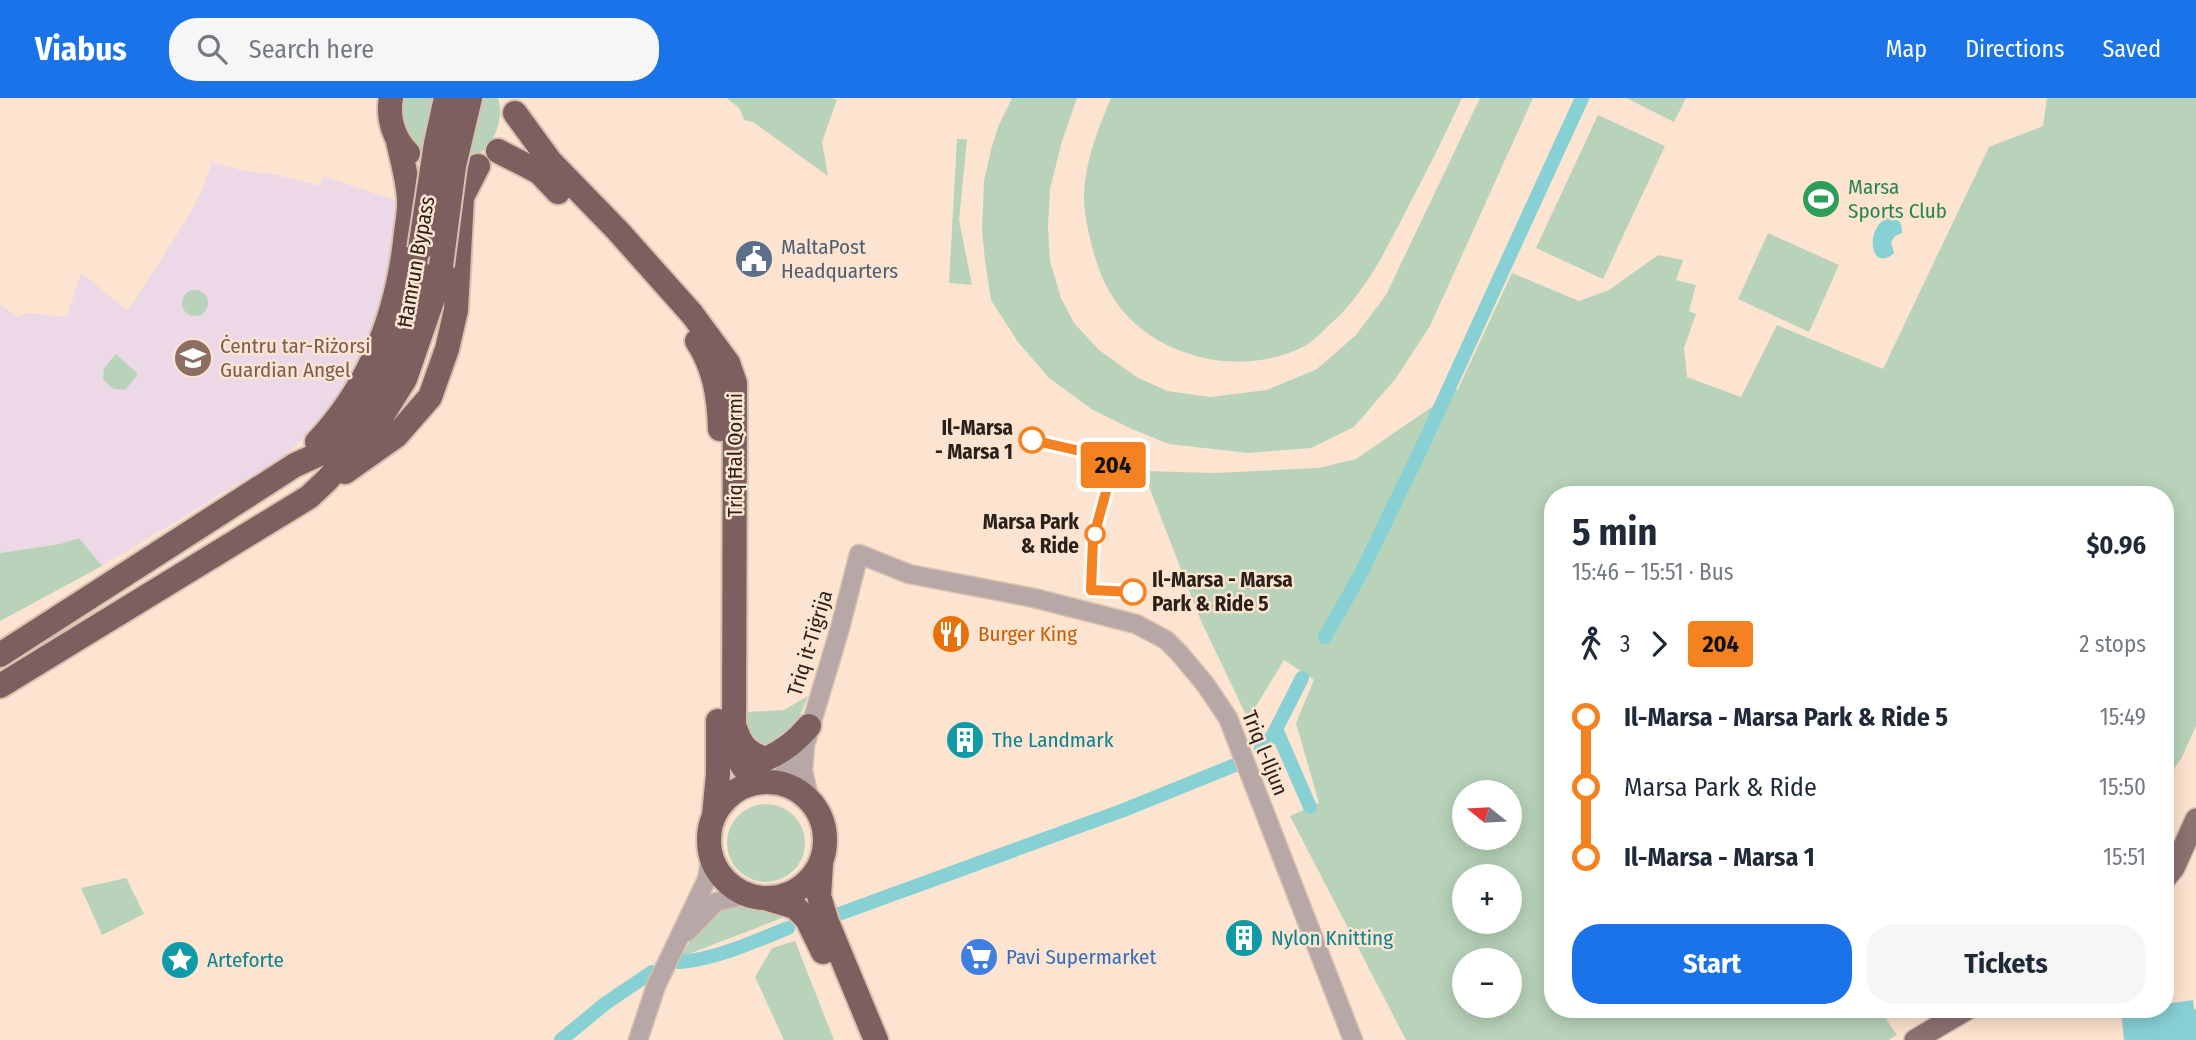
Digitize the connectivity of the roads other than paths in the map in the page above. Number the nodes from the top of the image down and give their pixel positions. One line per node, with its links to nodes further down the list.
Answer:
1 (391, 98): 5 (highway, Ħamrun Bypass)
2 (446, 98): 8 (highway, Ħamrun Bypass, bridge)
3 (470, 98): 9 (highway, Ħamrun Bypass, bridge)
4 (514, 106): 6 (highway); 13 (highway, Triq Ħal Qormi)
5 (398, 141): 7 (highway); 8 (highway, Ħamrun Bypass)
6 (498, 151): 7 (highway); 17 (highway, Triq Ħal Qormi)
7 (478, 166): 9 (highway, Ħamrun Bypass)
8 (295, 465): 11 (highway, Ħamrun Bypass)
9 (327, 480): 12 (highway, Ħamrun Bypass)
10 (859, 554): 14 (street, Triq it-Tiġrija); 28 (street, Triq l-Iljun)
11 (0, 655)
12 (4, 684)
13 (734, 723): 14 (highway); 15 (highway, Triq Ħal Qormi)
14 (807, 735): 15 (street, Triq it-Tiġrija); 16 (street, Triq it-Tiġrija)
15 (768, 782): 16 (highway); 17 (highway)
16 (809, 799): 20 (highway)
17 (714, 816): 19 (highway)
18 (2196, 819): 21 (main road)
19 (711, 856): 22 (highway); 23 (street)
20 (821, 864): 22 (highway); 27 (highway)
21 (2174, 868)
22 (757, 897): 23 (street); 26 (highway)
23 (674, 948): 25 (street)
24 (1952, 1018): 29 (main road)
25 (638, 1040)
26 (860, 1040)
27 (876, 1040)
28 (1353, 1040)
29 (1915, 1040)

